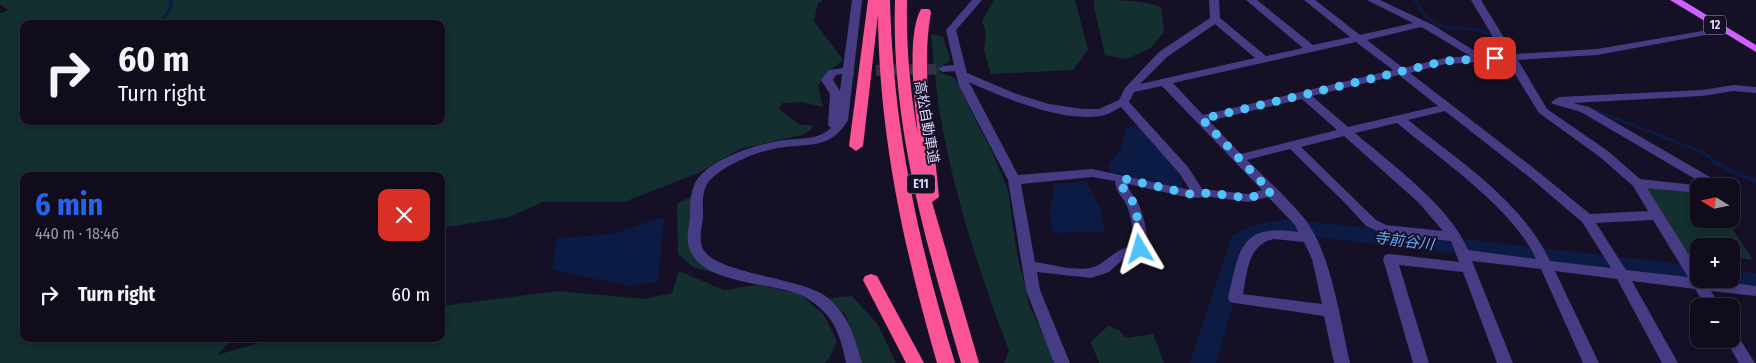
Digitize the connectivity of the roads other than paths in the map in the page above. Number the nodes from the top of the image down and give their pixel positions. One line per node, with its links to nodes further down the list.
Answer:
1 (857, 0): 37 (street)
2 (874, 0): 39 (highway)
3 (884, 0): 65 (highway, E11)
4 (900, 0): 51 (highway, 高松自動車道 / E11)
5 (977, 0): 25 (street)
6 (1214, 0): 13 (street)
7 (1251, 0): 17 (street)
8 (1309, 0): 16 (street)
9 (1372, 0): 14 (street)
10 (1476, 0): 19 (street)
11 (1675, 0): 15 (main road, 12)
12 (925, 12): 51 (highway)
13 (1215, 19): 21 (street); 27 (street)
14 (1422, 24): 16 (street); 20 (street)
15 (1722, 29): 18 (main road, 12); 19 (street)
16 (1358, 38): 17 (street); 23 (street)
17 (1311, 49): 21 (street)
18 (1756, 49)
19 (1510, 57): 20 (street); 30 (street)
20 (1480, 58): 23 (street)
21 (1264, 60): 26 (street)
22 (943, 68): 25 (street)
23 (1400, 70): 29 (street); 33 (street)
24 (843, 71): 37 (street)
25 (960, 71): 31 (street); 43 (street)
26 (1166, 83): 27 (street); 35 (street)
27 (1129, 90): 31 (street)
28 (1756, 90): 32 (street)
29 (1303, 94): 35 (street); 36 (street)
30 (1537, 101): 32 (street); 44 (street)
31 (1123, 102): 47 (street)
32 (1557, 102): 42 (street)
33 (1446, 107): 34 (street); 49 (street)
34 (1399, 118): 36 (street); 53 (street)
35 (1202, 119): 40 (street)
36 (1345, 131): 38 (street); 52 (street)
37 (834, 132): 63 (street)
38 (1291, 144): 40 (street); 52 (street)
39 (856, 146)
40 (1239, 158): 46 (street)
41 (1121, 178): 43 (street); 47 (street); 54 (street)
42 (1703, 178)
43 (1014, 180): 54 (street)
44 (1636, 183): 45 (street); 48 (street)
45 (1690, 188)
46 (1271, 192): 47 (street); 50 (street)
47 (1198, 193)
48 (1658, 215): 49 (street); 56 (street)
49 (1587, 219): 55 (street)
50 (1305, 231): 61 (street); 61 (street)
51 (932, 234): 66 (highway, 高松自動車道 / E11)
52 (1462, 250): 53 (street); 69 (street); 70 (street)
53 (1542, 258): 55 (street); 71 (street)
54 (1030, 266): 67 (street)
55 (1618, 267): 57 (street); 72 (street)
56 (1690, 269)
57 (1690, 277)
58 (871, 280): 64 (highway)
59 (1740, 288): 60 (street)
60 (1756, 291)
61 (1330, 311): 68 (street)
62 (1738, 348): 73 (street)
63 (854, 363)
64 (915, 363)
65 (946, 363)
66 (970, 363)
67 (1062, 363)
68 (1342, 363)
69 (1421, 363)
70 (1505, 363)
71 (1591, 363)
72 (1670, 363)
73 (1747, 363)

